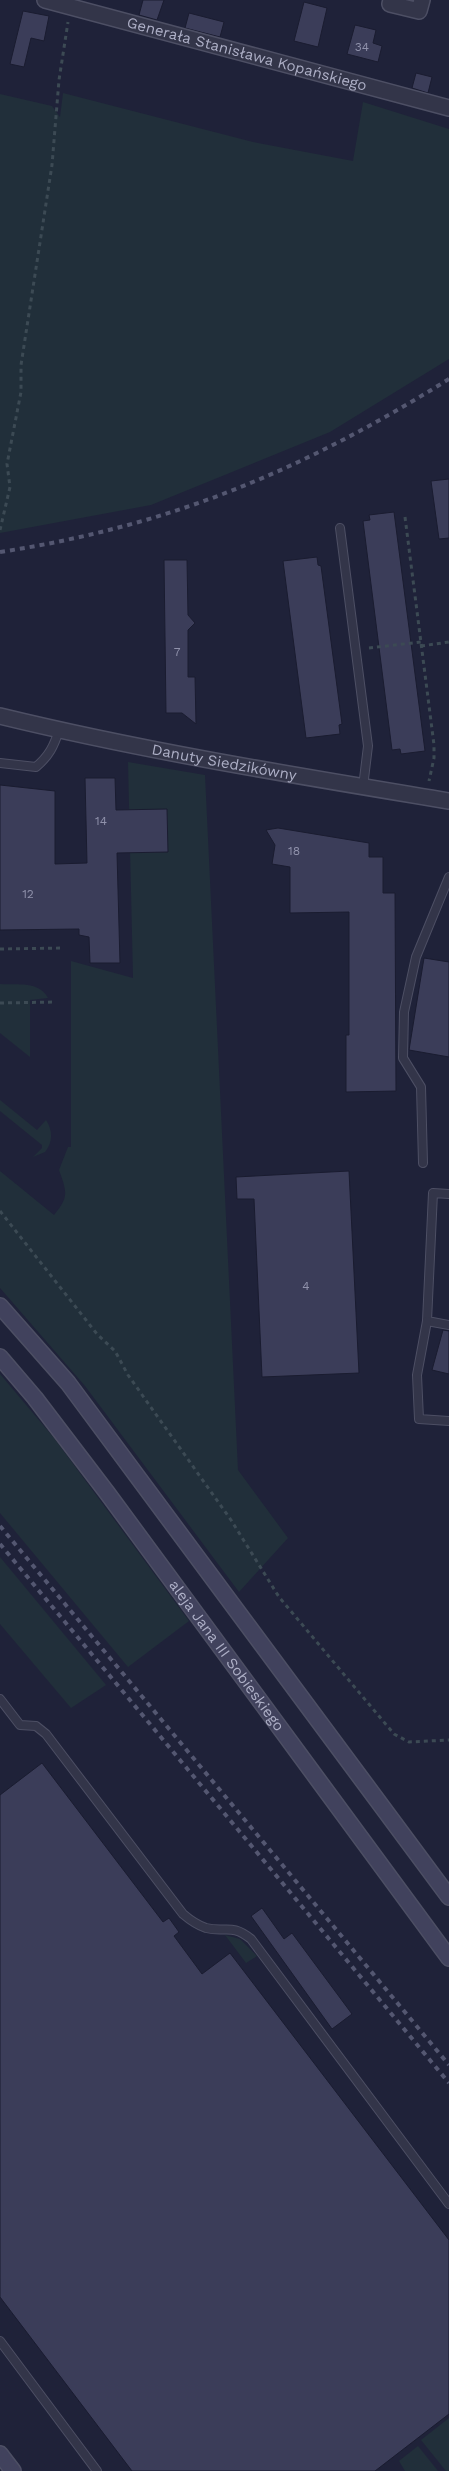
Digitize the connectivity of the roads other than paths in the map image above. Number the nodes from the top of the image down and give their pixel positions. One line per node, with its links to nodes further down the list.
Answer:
1 (45, 0): 4 (street, Generała Stanisława Kopańskiego)
2 (391, 0): 3 (street)
3 (422, 0)
4 (71, 3): 5 (street, Generała Stanisława Kopańskiego)
5 (449, 108)
6 (340, 528): 10 (lane)
7 (0, 716): 8 (street, Danuty Siedzikówny)
8 (59, 730): 9 (lane); 10 (street, Danuty Siedzikówny)
9 (0, 763)
10 (363, 787): 11 (street, Danuty Siedzikówny)
11 (449, 801)
12 (449, 877): 13 (lane)
13 (423, 1163)
14 (449, 1194): 16 (lane)
15 (0, 1306): 21 (main road)
16 (427, 1321): 17 (lane); 19 (lane)
17 (449, 1325)
18 (0, 1358): 22 (main road, aleja Jana III Sobieskiego)
19 (449, 1421)
20 (0, 1699): 23 (lane)
21 (449, 1897)
22 (449, 1958)
23 (449, 2204)
24 (0, 2341): 27 (lane)
25 (0, 2454): 26 (main road)
26 (14, 2471)
27 (97, 2471)

